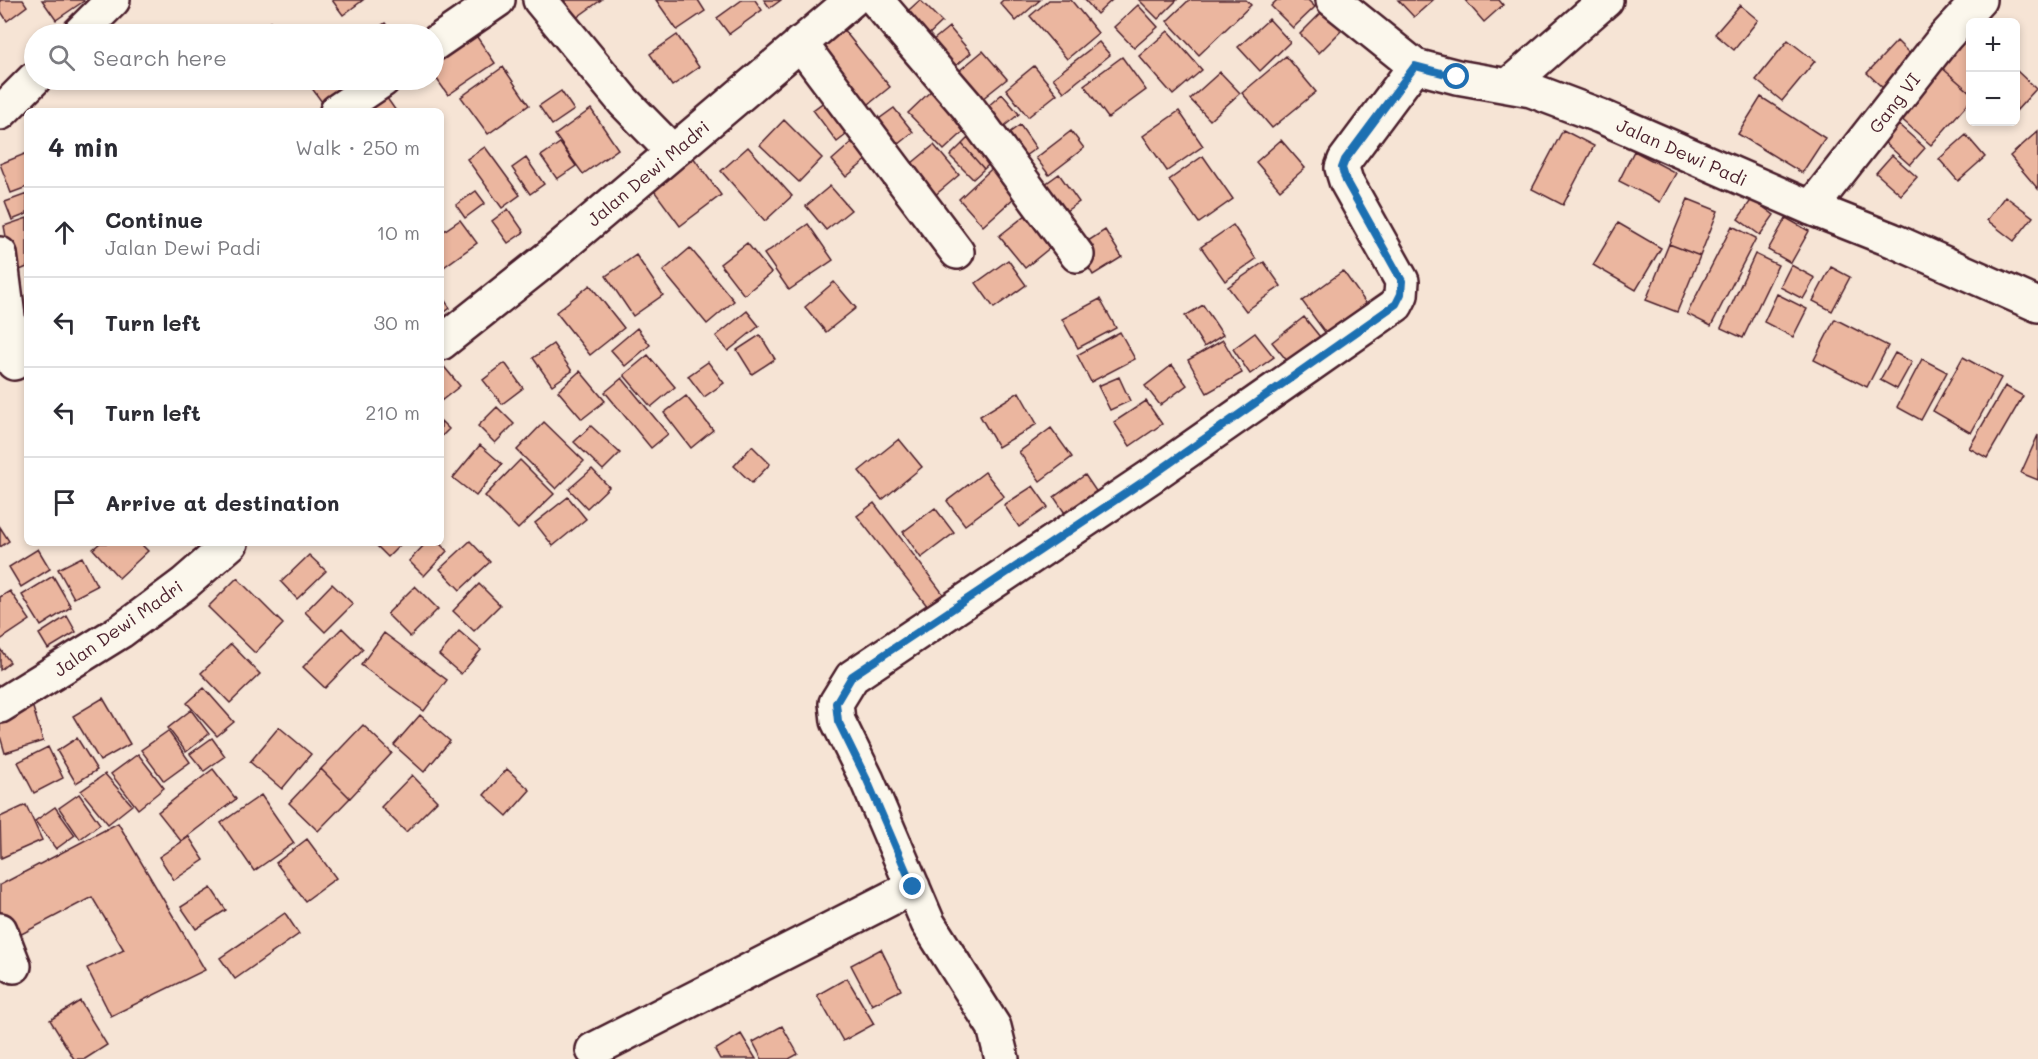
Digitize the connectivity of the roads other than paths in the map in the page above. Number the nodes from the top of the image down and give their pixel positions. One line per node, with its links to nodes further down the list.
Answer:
1 (113, 0): 9 (street)
2 (498, 0): 10 (street)
3 (540, 0): 18 (street)
4 (852, 0): 11 (street, Jalan Dewi Madri)
5 (876, 0): 22 (street)
6 (1333, 0): 12 (street, Jalan Dewi Padi)
7 (1606, 0): 13 (street)
8 (1979, 0): 19 (street, Gang VI)
9 (88, 24)
10 (444, 37)
11 (800, 44): 18 (street, Jalan Dewi Madri); 20 (street)
12 (1415, 66): 13 (street, Jalan Dewi Padi); 28 (street)
13 (1509, 85): 19 (street, Jalan Dewi Padi)
14 (24, 89): 17 (street)
15 (368, 90): 16 (street)
16 (341, 108)
17 (0, 113)
18 (673, 152): 24 (street, Jalan Dewi Madri)
19 (1811, 208): 23 (street, Jalan Dewi Padi)
20 (957, 252)
21 (0, 254): 25 (street)
22 (1077, 255)
23 (2038, 305)
24 (444, 341)
25 (14, 362)
26 (228, 546): 27 (street, Jalan Dewi Madri)
27 (0, 706)
28 (913, 887): 31 (street); 32 (street)
29 (0, 930): 30 (street)
30 (14, 966)
31 (593, 1050)
32 (1002, 1059)

